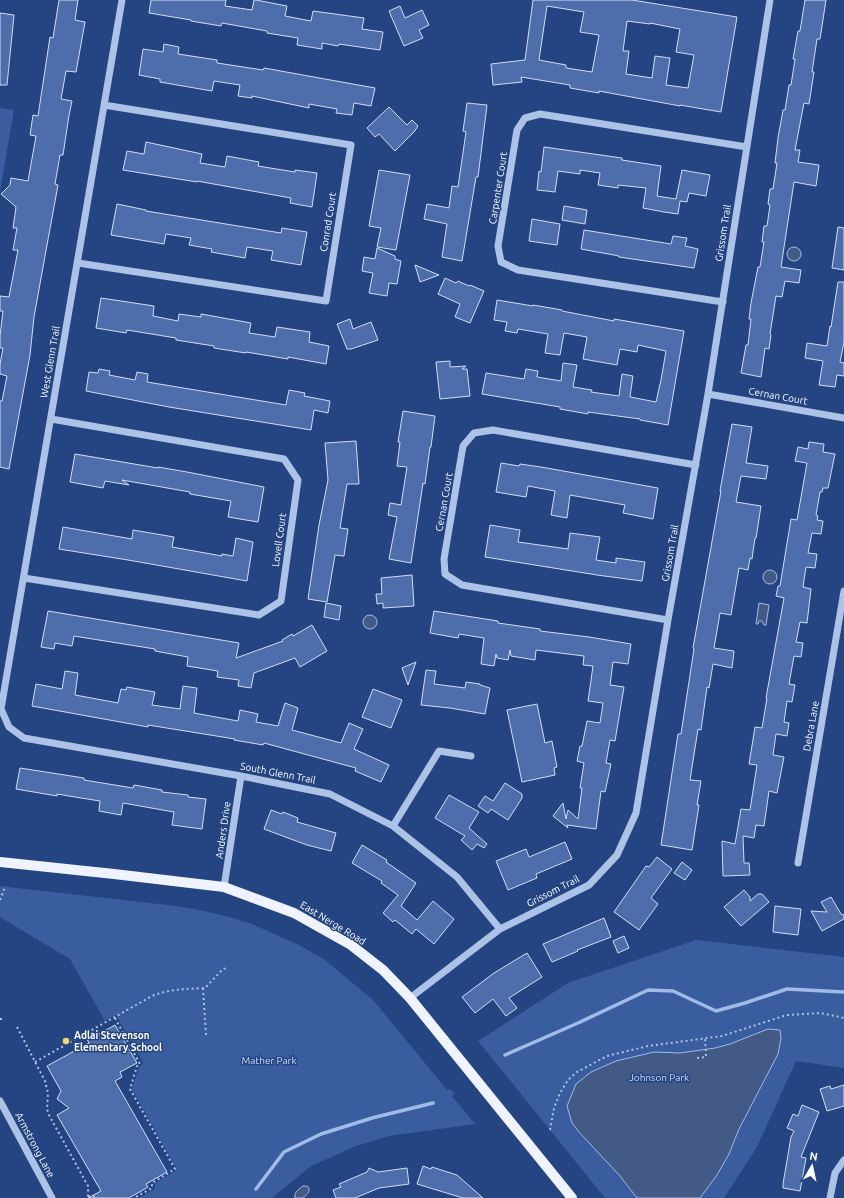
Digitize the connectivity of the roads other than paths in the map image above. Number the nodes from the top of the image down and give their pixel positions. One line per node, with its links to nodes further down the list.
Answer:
1 (122, 0): 3 (street, West Glenn Trail)
2 (770, 0): 4 (street, Grissom Trail)
3 (104, 106): 5 (street, West Glenn Trail); 5 (street, Conrad Court)
4 (747, 147): 6 (street, Grissom Trail); 6 (street, Carpenter Court)
5 (78, 263): 9 (street, West Glenn Trail)
6 (723, 302): 7 (street, Grissom Trail)
7 (708, 394): 8 (street, Cernan Court); 10 (street, Grissom Trail)
8 (844, 418)
9 (51, 419): 11 (street, West Glenn Trail); 11 (street, Lovell Court)
10 (696, 465): 13 (street, Grissom Trail); 13 (street, Cernan Court)
11 (24, 578): 14 (street, West Glenn Trail)
12 (844, 591): 19 (street, Debra Lane)
13 (668, 620): 21 (street, Grissom Trail)
14 (9, 727): 16 (street, South Glenn Trail)
15 (470, 756): 17 (street)
16 (241, 776): 17 (street, South Glenn Trail); 20 (street, Anders Drive)
17 (393, 826): 21 (street, South Glenn Trail)
18 (0, 862): 20 (main road, East Nerge Road)
19 (798, 863)
20 (224, 887): 22 (main road, East Nerge Road)
21 (500, 929): 22 (street, Grissom Trail)
22 (410, 998): 26 (main road, East Nerge Road)
23 (0, 1101): 25 (street, Armstrong Lane)
24 (844, 1160): 27 (street)
25 (52, 1198)
26 (572, 1198)
27 (830, 1198)

